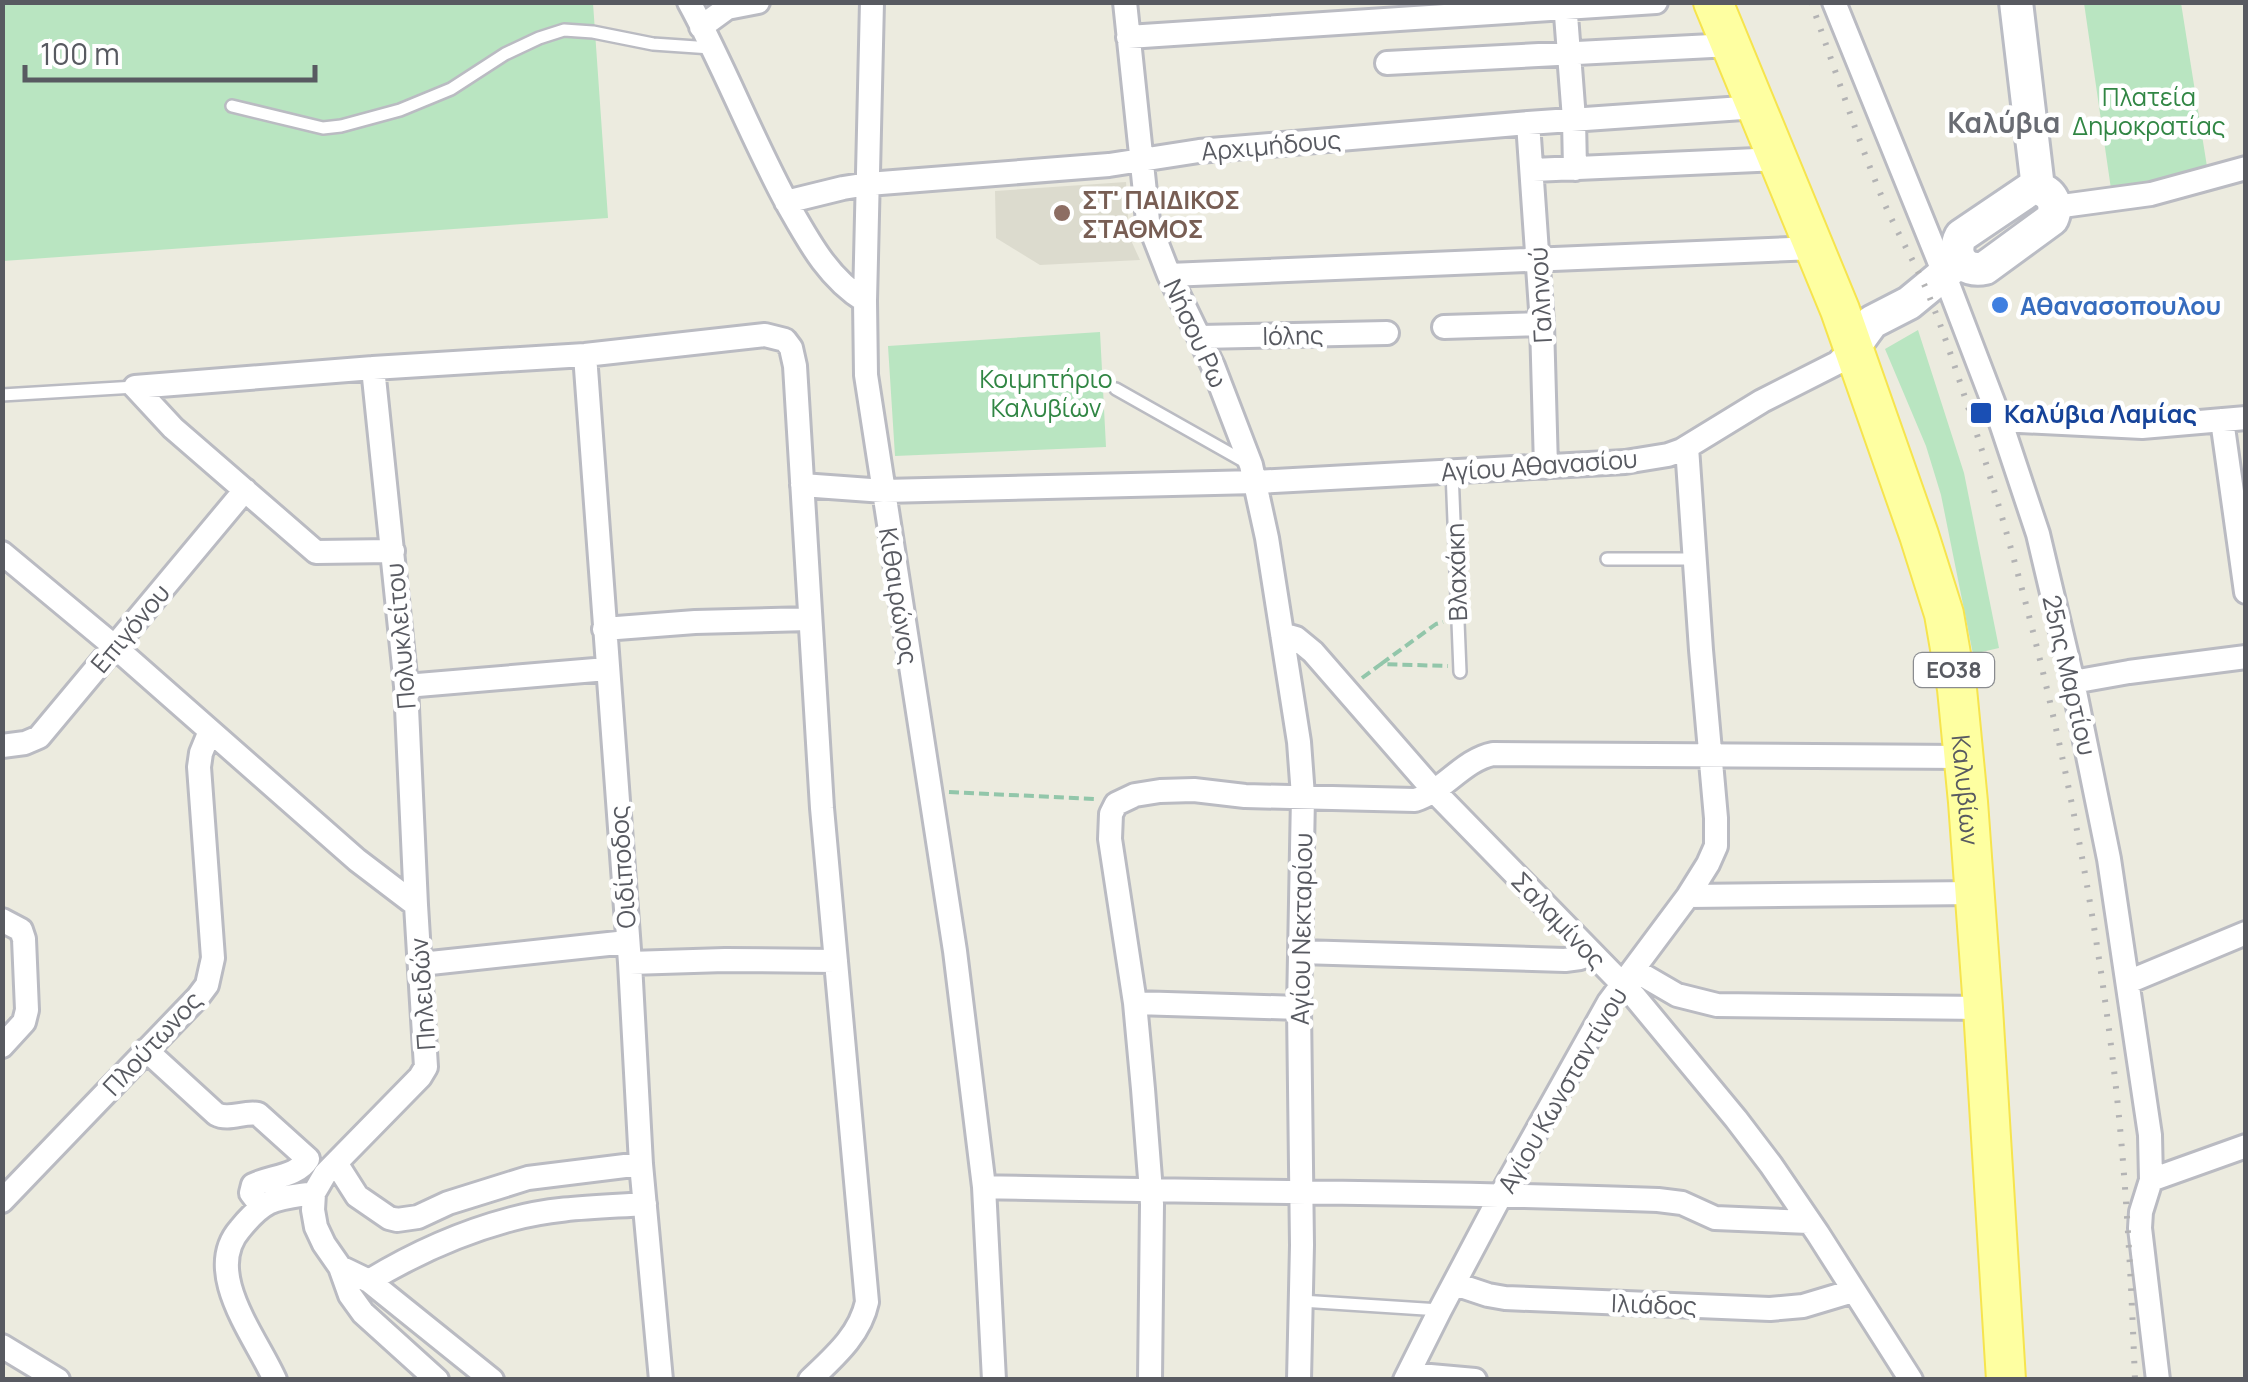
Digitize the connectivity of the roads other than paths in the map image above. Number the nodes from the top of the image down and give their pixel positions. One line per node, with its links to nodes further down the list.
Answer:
1 (689, 2): 10 (street)
2 (758, 2): 10 (street)
3 (872, 2): 24 (street, Κιθαιρώνος)
4 (1125, 2): 11 (street, Νήσου Ρω)
5 (1656, 2): 9 (street)
6 (1714, 2): 12 (main road, Καλυβίων / ΕΟ38)
7 (1834, 2): 29 (street, 25ης Μαρτίου)
8 (2016, 2): 25 (street)
9 (1565, 6): 11 (street); 13 (street)
10 (706, 37): 15 (lane); 26 (street)
11 (1128, 37): 20 (street, Νήσου Ρω)
12 (1731, 46): 13 (street); 16 (main road, Καλυβίων / ΕΟ38)
13 (1568, 54): 14 (street); 17 (street)
14 (1387, 63)
15 (232, 106)
16 (1757, 106): 17 (street, Αρχιμήδους); 19 (main road, Καλυβίων / ΕΟ38)
17 (1574, 119): 18 (street, Αρχιμήδους); 22 (street)
18 (1528, 123): 20 (street, Αρχιμήδους); 23 (street, Γαληνού)
19 (1779, 159): 22 (street); 27 (main road, Καλυβίων / ΕΟ38)
20 (1141, 160): 24 (street, Αρχιμήδους); 30 (street, Νήσου Ρω)
21 (2246, 168): 25 (street)
22 (1575, 169): 23 (street)
23 (1533, 170): 28 (street, Γαληνού)
24 (868, 184): 26 (street, Αρχιμήδους); 31 (street, Κιθαιρώνος)
25 (2047, 197): 29 (street)
26 (786, 202): 31 (street)
27 (1816, 248): 28 (street); 36 (main road, Καλυβίων / ΕΟ38)
28 (1539, 260): 30 (street); 32 (street, Γαληνού)
29 (1952, 268): 36 (street); 43 (street, 25ης Μαρτίου)
30 (1169, 275): 35 (street, Νήσου Ρω)
31 (864, 302): 50 (street, Κιθαιρώνος)
32 (1542, 324): 33 (street); 45 (street, Γαληνού)
33 (1444, 327)
34 (1387, 333): 35 (street, Ιόλης)
35 (1200, 338): 47 (street, Νήσου Ρω)
36 (1853, 348): 44 (street, Αγίου Αθανασίου); 68 (main road, Καλυβίων / ΕΟ38)
37 (585, 355): 38 (street); 48 (street); 57 (street, Οιδίποδος)
38 (373, 368): 39 (street); 51 (street, Πολυκλείτου)
39 (135, 387): 41 (lane); 49 (street)
40 (1116, 389): 47 (lane)
41 (2, 395)
42 (2234, 419): 43 (street); 55 (street)
43 (2000, 420): 63 (street, 25ης Μαρτίου)
44 (1687, 447): 45 (street, Αγίου Αθανασίου); 54 (street, Αγίου Κωνσταντίνου)
45 (1546, 467): 46 (street, Αγίου Αθανασίου)
46 (1452, 472): 47 (street, Αγίου Αθανασίου); 61 (lane, Βλαχάκη)
47 (1253, 474): 50 (street, Αγίου Αθανασίου); 58 (street, Αγίου Νεκταρίου)
48 (802, 485): 50 (street, Αγίου Αθανασίου); 56 (street)
49 (245, 490): 51 (street); 59 (street, Επιγόνου)
50 (884, 491): 92 (street, Κιθαιρώνος)
51 (393, 551): 64 (street, Πολυκλείτου)
52 (2, 553): 59 (street, Πηλειδών)
53 (1607, 559): 54 (lane)
54 (1695, 559): 67 (street, Αγίου Κωνσταντίνου)
55 (2246, 592)
56 (809, 619): 57 (street); 79 (street)
57 (604, 629): 62 (street, Οιδίποδος)
58 (1282, 634): 69 (street, Σαλαμίνος); 70 (street, Αγίου Νεκταρίου)
59 (115, 647): 65 (street, Πηλειδών); 66 (street, Επιγόνου)
60 (2246, 657): 63 (street)
61 (1460, 668)
62 (607, 669): 64 (street); 76 (street, Οιδίποδος)
63 (2073, 682): 82 (street, 25ης Μαρτίου)
64 (406, 686): 73 (street, Πολυκλείτου)
65 (210, 731): 73 (street, Πηλειδών); 87 (street, Πλούτωνος)
66 (2, 746)
67 (1711, 756): 68 (street); 69 (street); 72 (street, Αγίου Κωνσταντίνου)
68 (1964, 757): 71 (main road, Καλυβίων / ΕΟ38)
69 (1435, 792): 70 (street); 78 (street, Σαλαμίνος)
70 (1303, 796): 77 (street, Αγίου Νεκταρίου); 83 (street)
71 (1975, 893): 72 (street); 85 (main road, Καλυβίων / ΕΟ38)
72 (1688, 896): 81 (street, Αγίου Κωνσταντίνου)
73 (416, 905): 80 (street, Πηλειδών)
74 (2, 920): 86 (street)
75 (2246, 933): 82 (street)
76 (629, 952): 79 (street); 80 (street); 90 (street, Οιδίποδος)
77 (1300, 952): 78 (street); 84 (street, Αγίου Νεκταρίου)
78 (1591, 954): 81 (street, Σαλαμίνος)
79 (836, 961): 114 (street)
80 (421, 964): 89 (street, Πηλειδών)
81 (1628, 977): 85 (street); 97 (street, Αγίου Κωνσταντίνου); 100 (street, Σαλαμίνος)
82 (2128, 982): 91 (street, 25ης Μαρτίου)
83 (1135, 1003): 84 (street); 94 (street)
84 (1299, 1008): 95 (street, Αγίου Νεκταρίου)
85 (1983, 1008): 120 (main road, Καλυβίων / ΕΟ38)
86 (2, 1046)
87 (146, 1050): 93 (street, Πλούτωνος); 99 (street)
88 (2246, 1146): 91 (street)
89 (336, 1163): 90 (street); 96 (street, Πηλειδών)
90 (641, 1164): 98 (street, Οιδίποδος)
91 (2151, 1180): 121 (street, 25ης Μαρτίου)
92 (984, 1187): 94 (street); 115 (street, Κιθαιρώνος)
93 (6, 1190)
94 (1151, 1191): 95 (street); 116 (street)
95 (1302, 1192): 97 (street); 105 (street, Αγίου Νεκταρίου)
96 (314, 1193): 99 (street); 101 (street)
97 (1502, 1194): 100 (street); 103 (street, Αγίου Κωνσταντίνου)
98 (645, 1204): 102 (street); 113 (street, Οιδίποδος)
99 (261, 1206): 110 (street)
100 (1810, 1222): 104 (street, Σαλαμίνος)
101 (340, 1267): 102 (street); 111 (street)
102 (368, 1281): 112 (street)
103 (1455, 1284): 104 (street, Ιλιάδος); 106 (street, Αγίου Κωνσταντίνου)
104 (1853, 1291): 119 (street, Σαλαμίνος)
105 (1300, 1301): 106 (lane); 117 (street, Αγίου Νεκταρίου)
106 (1440, 1310): 108 (street, Αγίου Κωνσταντίνου)
107 (2, 1346): 109 (street)
108 (1407, 1377): 118 (street)
109 (58, 1380)
110 (275, 1380)
111 (437, 1380)
112 (492, 1380)
113 (661, 1380)
114 (810, 1380)
115 (994, 1380)
116 (1150, 1380)
117 (1299, 1380)
118 (1475, 1380)
119 (1911, 1380)
120 (2006, 1380)
121 (2158, 1380)

